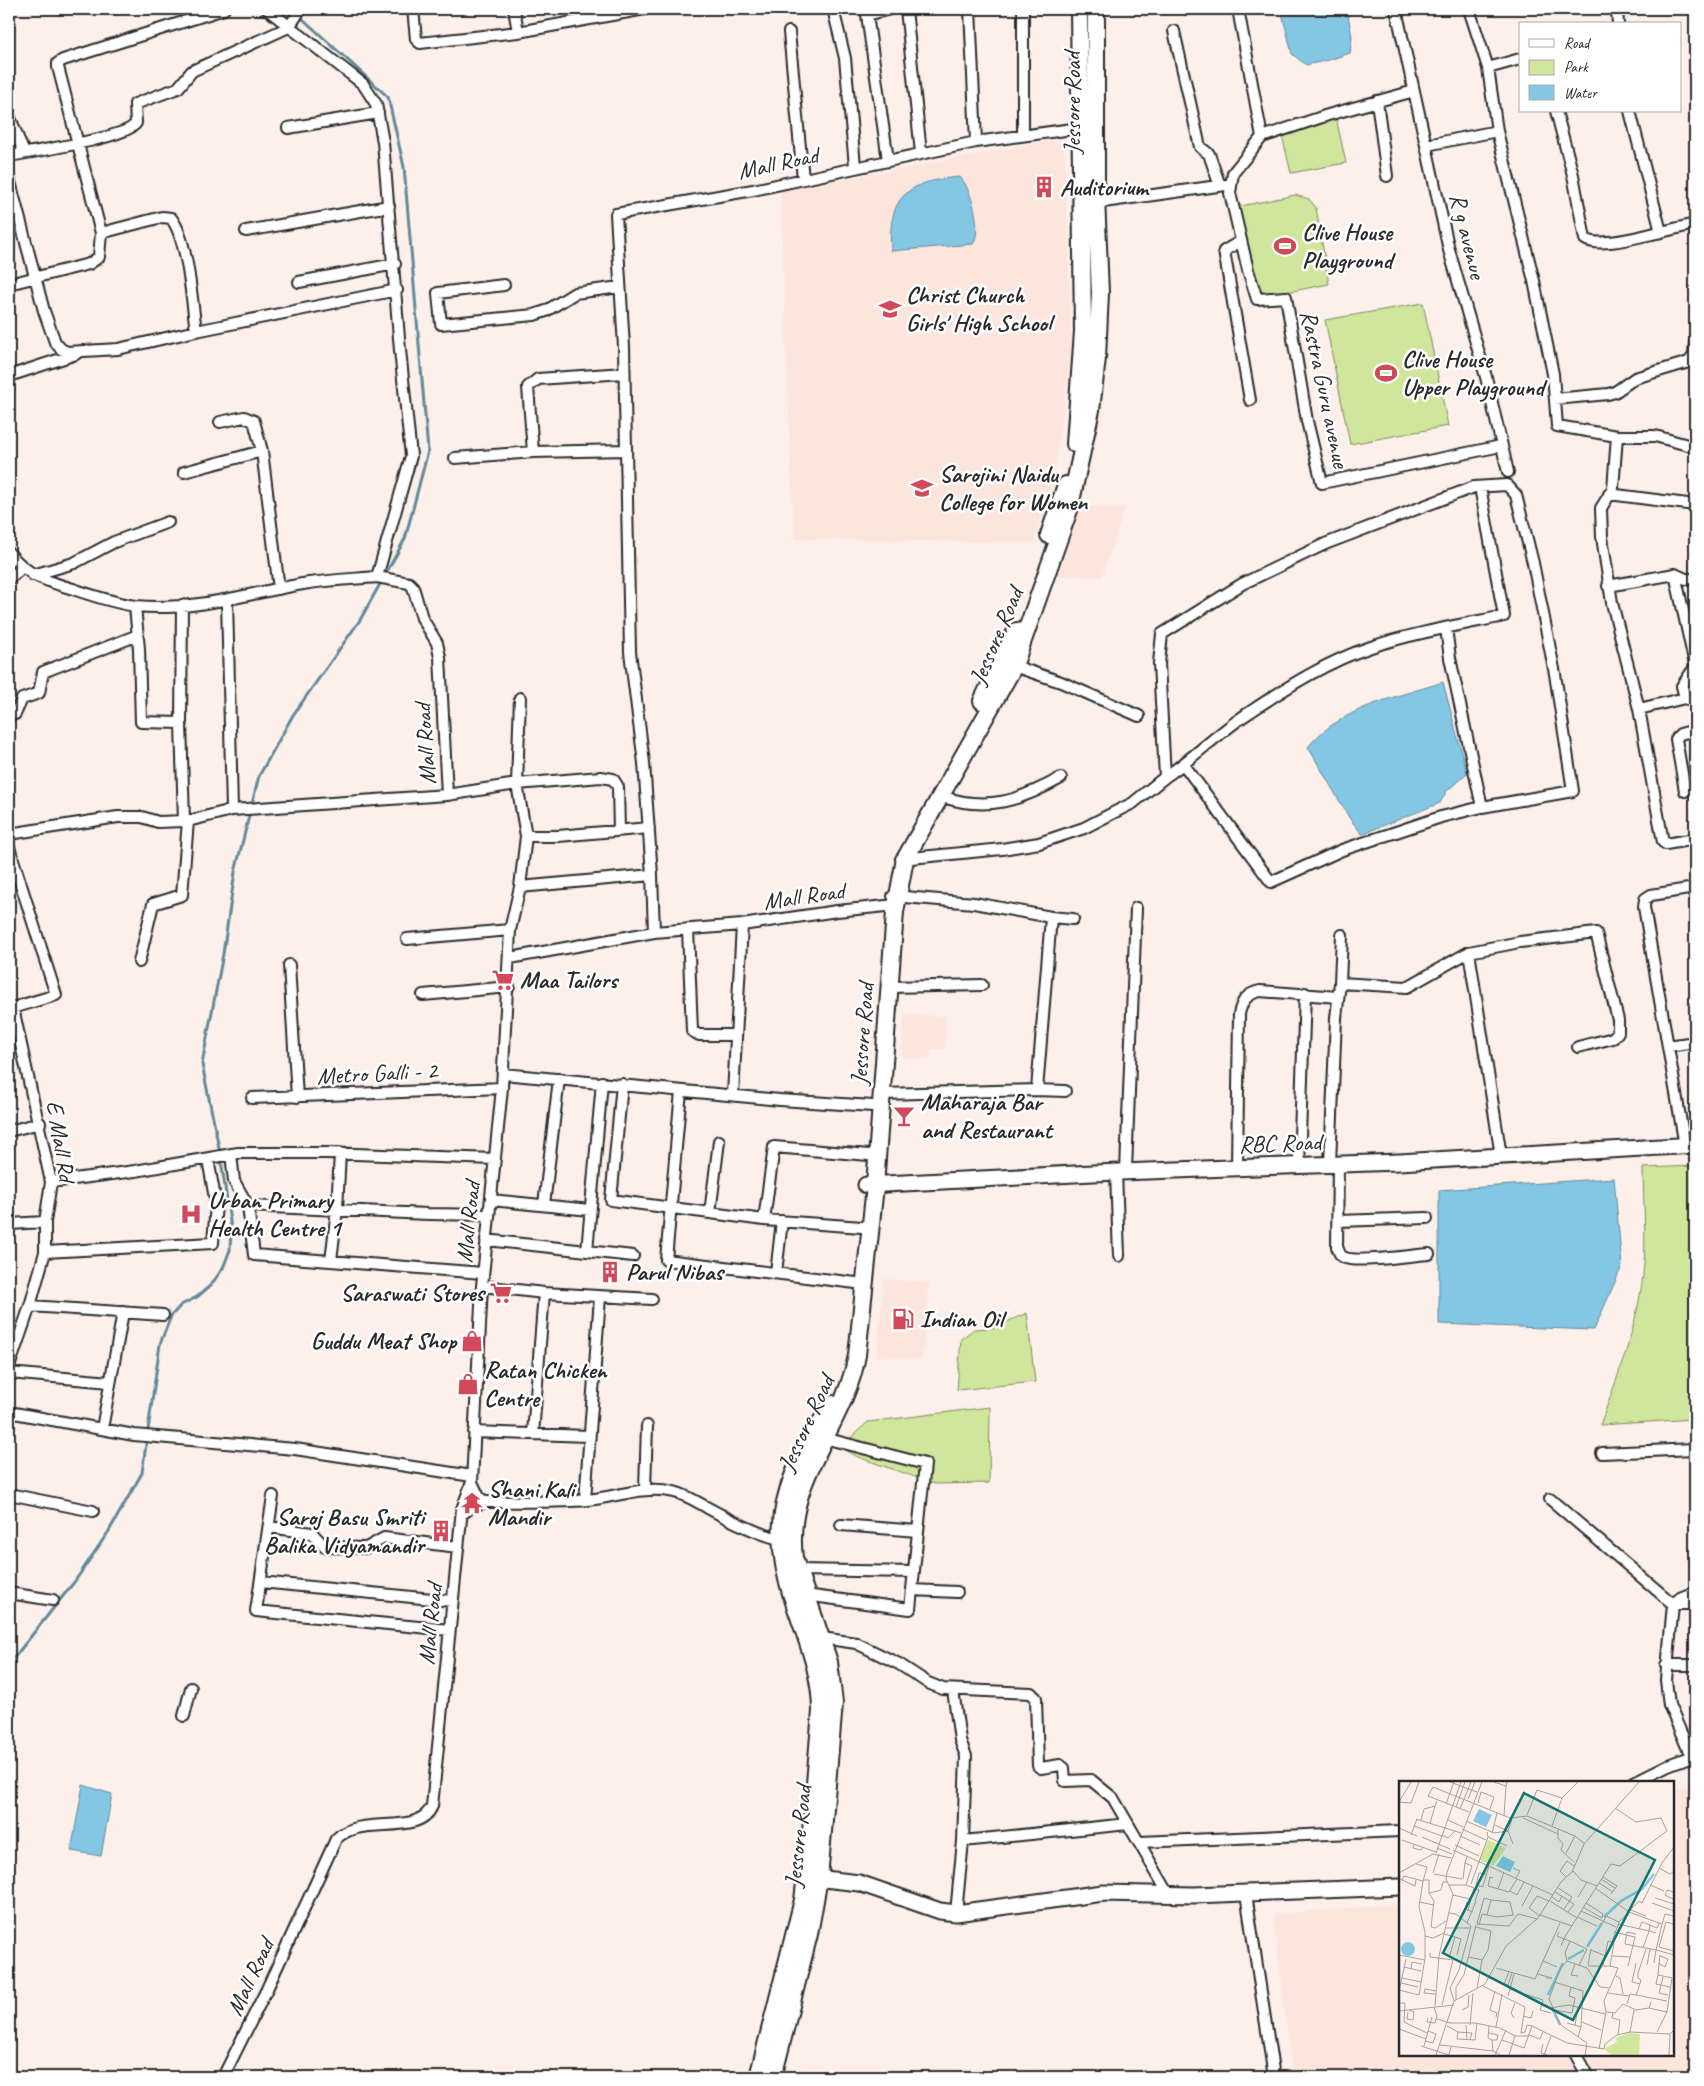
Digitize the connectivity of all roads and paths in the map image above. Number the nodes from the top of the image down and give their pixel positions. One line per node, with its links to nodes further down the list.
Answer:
1 (224, 9): 41 (street)
2 (267, 9): 21 (street)
3 (301, 9): 21 (street)
4 (413, 9): 23 (street)
5 (514, 9): 23 (street)
6 (645, 9): 19 (street)
7 (833, 9): 47 (street)
8 (906, 9): 44 (street)
9 (970, 9): 40 (street)
10 (1024, 9): 38 (street)
11 (1079, 9): 36 (main road, Jessore Road)
12 (1086, 9): 75 (main road)
13 (1096, 9): 53 (main road, Jessore Road)
14 (1238, 9): 39 (street)
15 (1396, 9): 27 (street, R g avenue)
16 (1469, 9): 26 (street)
17 (1617, 9): 20 (street)
18 (884, 10): 46 (street)
19 (589, 14): 23 (street)
20 (1618, 22)
21 (291, 23): 31 (street); 34 (street)
22 (1174, 31): 52 (street)
23 (518, 32)
24 (790, 32): 50 (street)
25 (1519, 59): 26 (street)
26 (1488, 68): 37 (street)
27 (1414, 91): 28 (street); 42 (street, R g avenue)
28 (1377, 102): 39 (street); 48 (street)
29 (1556, 112): 57 (street)
30 (1630, 112): 57 (street)
31 (378, 114): 35 (street); 54 (street)
32 (9, 115): 43 (street)
33 (145, 126): 34 (street)
34 (134, 127): 41 (street)
35 (288, 128)
36 (1080, 128): 38 (street, Mall Road); 75 (main road, Jessore Road)
37 (1497, 130): 42 (street); 72 (street)
38 (1023, 135): 40 (street, Mall Road)
39 (1262, 137): 51 (street)
40 (976, 142): 44 (street, Mall Road)
41 (78, 144): 43 (street); 58 (street)
42 (1427, 145): 77 (street, R g avenue)
43 (24, 153): 45 (street)
44 (921, 153): 46 (street, Mall Road)
45 (9, 156)
46 (888, 160): 47 (street, Mall Road)
47 (855, 166): 50 (street, Mall Road)
48 (1387, 176)
49 (9, 178): 61 (street)
50 (803, 179): 65 (street, Mall Road)
51 (1231, 184): 52 (street); 59 (street, Rastra Guru avenue)
52 (1220, 186): 53 (street)
53 (1096, 203): 75 (main road, Jessore Road)
54 (389, 206): 56 (street); 60 (street)
55 (1695, 224): 57 (street)
56 (246, 231)
57 (1661, 232)
58 (101, 233): 61 (street); 67 (street)
59 (1241, 241): 73 (street); 77 (street, Rastra Guru avenue)
60 (394, 264): 62 (street); 66 (street)
61 (35, 277): 63 (street); 69 (street)
62 (299, 282)
63 (9, 284)
64 (504, 285): 65 (street)
65 (620, 287): 70 (street, Mall Road)
66 (397, 290): 67 (street); 94 (street)
67 (196, 331): 69 (street)
68 (1695, 342): 72 (street)
69 (79, 352): 71 (street)
70 (624, 373): 79 (street, Mall Road); 81 (street)
71 (9, 376)
72 (1555, 399): 76 (street)
73 (1250, 400)
74 (220, 422): 80 (street)
75 (1082, 433): 83 (main road, Jessore Road)
76 (1617, 436): 78 (street); 87 (street)
77 (1501, 446): 85 (street, R g avenue)
78 (1695, 447)
79 (626, 450): 81 (street); 124 (street, Mall Road)
80 (262, 451): 84 (street); 98 (street)
81 (533, 452): 82 (street)
82 (454, 458)
83 (1075, 469): 104 (main road, Jessore Road); 130 (main road, Jessore Road)
84 (184, 472)
85 (1508, 472)
86 (1480, 487): 102 (street); 115 (street); 121 (street)
87 (1609, 494): 88 (street); 97 (street)
88 (1695, 505)
89 (168, 522): 93 (street)
90 (9, 553): 91 (street)
91 (23, 567): 93 (street); 95 (street)
92 (1675, 574): 96 (street); 97 (street); 105 (street)
93 (33, 575): 101 (street)
94 (379, 577): 98 (street); 119 (street, Mall Road)
95 (9, 579)
96 (1695, 579)
97 (1608, 586): 109 (street)
98 (279, 589): 99 (street)
99 (228, 600): 100 (street); 122 (street)
100 (182, 605): 101 (street); 112 (street)
101 (135, 606): 103 (street)
102 (1446, 628): 114 (street); 121 (street)
103 (138, 635): 110 (street); 112 (street)
104 (1014, 666): 111 (street); 120 (main road, Jessore Road)
105 (1695, 666): 107 (street)
106 (520, 698): 117 (street)
107 (1685, 698): 108 (street); 109 (street)
108 (1695, 702)
109 (1639, 709): 128 (street)
110 (9, 715)
111 (1139, 716)
112 (181, 723): 123 (street)
113 (1695, 730): 118 (street)
114 (1184, 765): 115 (street); 121 (street)
115 (1165, 777): 130 (street)
116 (1061, 778): 120 (street)
117 (517, 784): 119 (street, Mall Road); 125 (street); 127 (street, Mall Road)
118 (1685, 791)
119 (447, 795): 122 (street)
120 (940, 796): 130 (main road, Jessore Road)
121 (1482, 807)
122 (232, 810): 123 (street)
123 (186, 821): 126 (street); 146 (street)
124 (649, 828): 125 (street); 131 (street, Mall Road)
125 (619, 832): 127 (street)
126 (9, 834)
127 (526, 836): 132 (street, Mall Road)
128 (1695, 839)
129 (9, 847): 155 (street)
130 (902, 859): 134 (main road, Jessore Road)
131 (652, 875): 132 (street); 141 (street, Mall Road)
132 (520, 887): 140 (street, Mall Road)
133 (1695, 888): 158 (street)
134 (893, 901): 136 (street, Mall Road); 138 (street, Mall Road); 151 (main road, Jessore Road); 171 (main road, Jessore Road)
135 (1136, 908): 185 (street)
136 (1051, 917): 137 (street, Mall Road); 165 (street)
137 (1073, 919)
138 (742, 925): 139 (street, Mall Road); 156 (street)
139 (688, 929): 141 (street, Mall Road); 156 (street)
140 (510, 930): 143 (street); 145 (street, Mall Road)
141 (654, 932): 145 (street, Mall Road)
142 (1342, 934): 148 (street)
143 (407, 939)
144 (1469, 952): 148 (street); 159 (street); 179 (street)
145 (510, 958): 150 (street, Mall Road)
146 (140, 962)
147 (289, 965): 169 (street)
148 (1340, 983): 154 (street)
149 (982, 986): 151 (street)
150 (508, 987): 153 (street); 160 (street, Mall Road)
151 (890, 987): 171 (main road, Jessore Road)
152 (1305, 994): 154 (street); 183 (street); 184 (street)
153 (423, 995)
154 (1338, 997): 182 (street)
155 (11, 1008): 172 (street, E Mall Rd)
156 (736, 1035): 168 (street)
157 (1695, 1042): 158 (street)
158 (1668, 1046): 175 (street)
159 (1578, 1047)
160 (503, 1074): 161 (street); 164 (street, Mall Road)
161 (559, 1079): 162 (street); 189 (street)
162 (602, 1082): 163 (street); 193 (street)
163 (622, 1084): 167 (street); 191 (street)
164 (502, 1088): 169 (street, Metro Galli - 2); 181 (street, Mall Road)
165 (1037, 1090): 166 (street); 171 (street)
166 (1065, 1090)
167 (682, 1091): 168 (street); 191 (street)
168 (732, 1095): 171 (street)
169 (297, 1097): 170 (street, Metro Galli - 2)
170 (252, 1098)
171 (877, 1100): 178 (main road, Jessore Road); 187 (main road, Jessore Road)
172 (40, 1123): 173 (street); 186 (street, E Mall Rd)
173 (9, 1131)
174 (719, 1141): 194 (street)
175 (1690, 1145): 179 (street, RBC Road)
176 (340, 1153): 177 (street); 181 (street); 192 (street)
177 (234, 1154): 180 (street); 190 (street)
178 (869, 1154): 187 (main road, Jessore Road); 197 (street)
179 (1501, 1156): 182 (street, RBC Road)
180 (208, 1159): 186 (street); 205 (street)
181 (495, 1160): 188 (street, Mall Road)
182 (1334, 1164): 183 (street, RBC Road); 199 (street)
183 (1299, 1165): 184 (street, RBC Road)
184 (1237, 1167): 185 (street, RBC Road)
185 (1121, 1172): 187 (street, RBC Road); 208 (street)
186 (51, 1182): 200 (street, E Mall Rd)
187 (871, 1185): 202 (main road, Jessore Road); 229 (main road, Jessore Road)
188 (491, 1200): 189 (street); 195 (street, Mall Road)
189 (544, 1205): 193 (street)
190 (248, 1206): 192 (street); 209 (street)
191 (671, 1206): 194 (street); 211 (street)
192 (337, 1209): 195 (street); 209 (street)
193 (590, 1210): 204 (street)
194 (710, 1214): 197 (street)
195 (489, 1215): 203 (street, Mall Road)
196 (1427, 1218): 199 (street)
197 (764, 1220): 198 (street)
198 (782, 1221): 202 (street); 211 (street)
199 (1338, 1221): 206 (street)
200 (46, 1222): 201 (street); 205 (street, E Mall Rd)
201 (9, 1224)
202 (862, 1227): 212 (main road, Jessore Road)
203 (486, 1240): 204 (street); 210 (street, Mall Road)
204 (587, 1251): 207 (street)
205 (45, 1252): 217 (street, E Mall Rd)
206 (1429, 1254)
207 (633, 1256)
208 (1119, 1256)
209 (331, 1261): 210 (street)
210 (483, 1273): 213 (street, Mall Road)
211 (776, 1273): 212 (street)
212 (856, 1283): 244 (main road, Jessore Road)
213 (482, 1286): 214 (street); 226 (street, Mall Road)
214 (544, 1293): 215 (street); 227 (street)
215 (600, 1297): 216 (street); 228 (street)
216 (652, 1299)
217 (30, 1306): 218 (street); 220 (street, E Mall Rd)
218 (123, 1312): 219 (street); 222 (street)
219 (163, 1314)
220 (9, 1368)
221 (9, 1373): 222 (street)
222 (110, 1382): 225 (street)
223 (9, 1412): 225 (street)
224 (647, 1426): 233 (street)
225 (102, 1429): 232 (street)
226 (474, 1432): 227 (street); 232 (street, Mall Road)
227 (533, 1434): 228 (street)
228 (589, 1436): 237 (street)
229 (824, 1438): 243 (street); 244 (main road, Jessore Road)
230 (1695, 1448): 231 (street)
231 (1602, 1453)
232 (472, 1479): 238 (street); 240 (street, Mall Road)
233 (645, 1489): 237 (street); 244 (street)
234 (9, 1494): 239 (street)
235 (274, 1496): 242 (street)
236 (1550, 1499): 256 (street)
237 (585, 1500): 238 (street)
238 (485, 1502): 240 (street)
239 (93, 1511)
240 (462, 1514): 245 (street, Mall Road)
241 (841, 1525): 243 (street)
242 (269, 1527): 245 (street); 248 (street)
243 (918, 1530): 247 (street)
244 (786, 1540): 246 (main road, Jessore Road); 271 (main road, Jessore Road)
245 (458, 1547): 255 (street, Mall Road)
246 (797, 1570): 247 (street); 253 (main road, Jessore Road)
247 (914, 1572): 249 (street)
248 (261, 1582): 255 (street); 258 (street)
249 (912, 1590): 250 (street); 253 (street)
250 (957, 1592)
251 (1695, 1592): 256 (street)
252 (9, 1593): 254 (street)
253 (805, 1595): 259 (main road, Jessore Road)
254 (53, 1600)
255 (452, 1601): 258 (street, Mall Road)
256 (1673, 1604): 257 (street); 260 (street)
257 (1695, 1604)
258 (449, 1630): 277 (street, Mall Road)
259 (822, 1638): 263 (street); 271 (main road, Jessore Road)
260 (1666, 1665): 261 (street); 265 (street)
261 (1695, 1665)
262 (191, 1688): 264 (street)
263 (953, 1690): 267 (street); 269 (street)
264 (184, 1716)
265 (1693, 1755): 266 (street)
266 (1636, 1781)
267 (1128, 1824): 269 (street); 270 (street)
268 (1399, 1832): 270 (street)
269 (963, 1841): 275 (street)
270 (1140, 1842): 274 (street)
271 (813, 1878): 275 (street); 278 (main road, Jessore Road); 279 (main road, Jessore Road)
272 (1399, 1887): 273 (street)
273 (1246, 1894): 274 (street); 280 (street)
274 (1170, 1896): 275 (street)
275 (956, 1913)
276 (1577, 2056): 281 (street)
277 (223, 2077)
278 (758, 2077)
279 (773, 2077)
280 (1274, 2077)
281 (1588, 2077)

